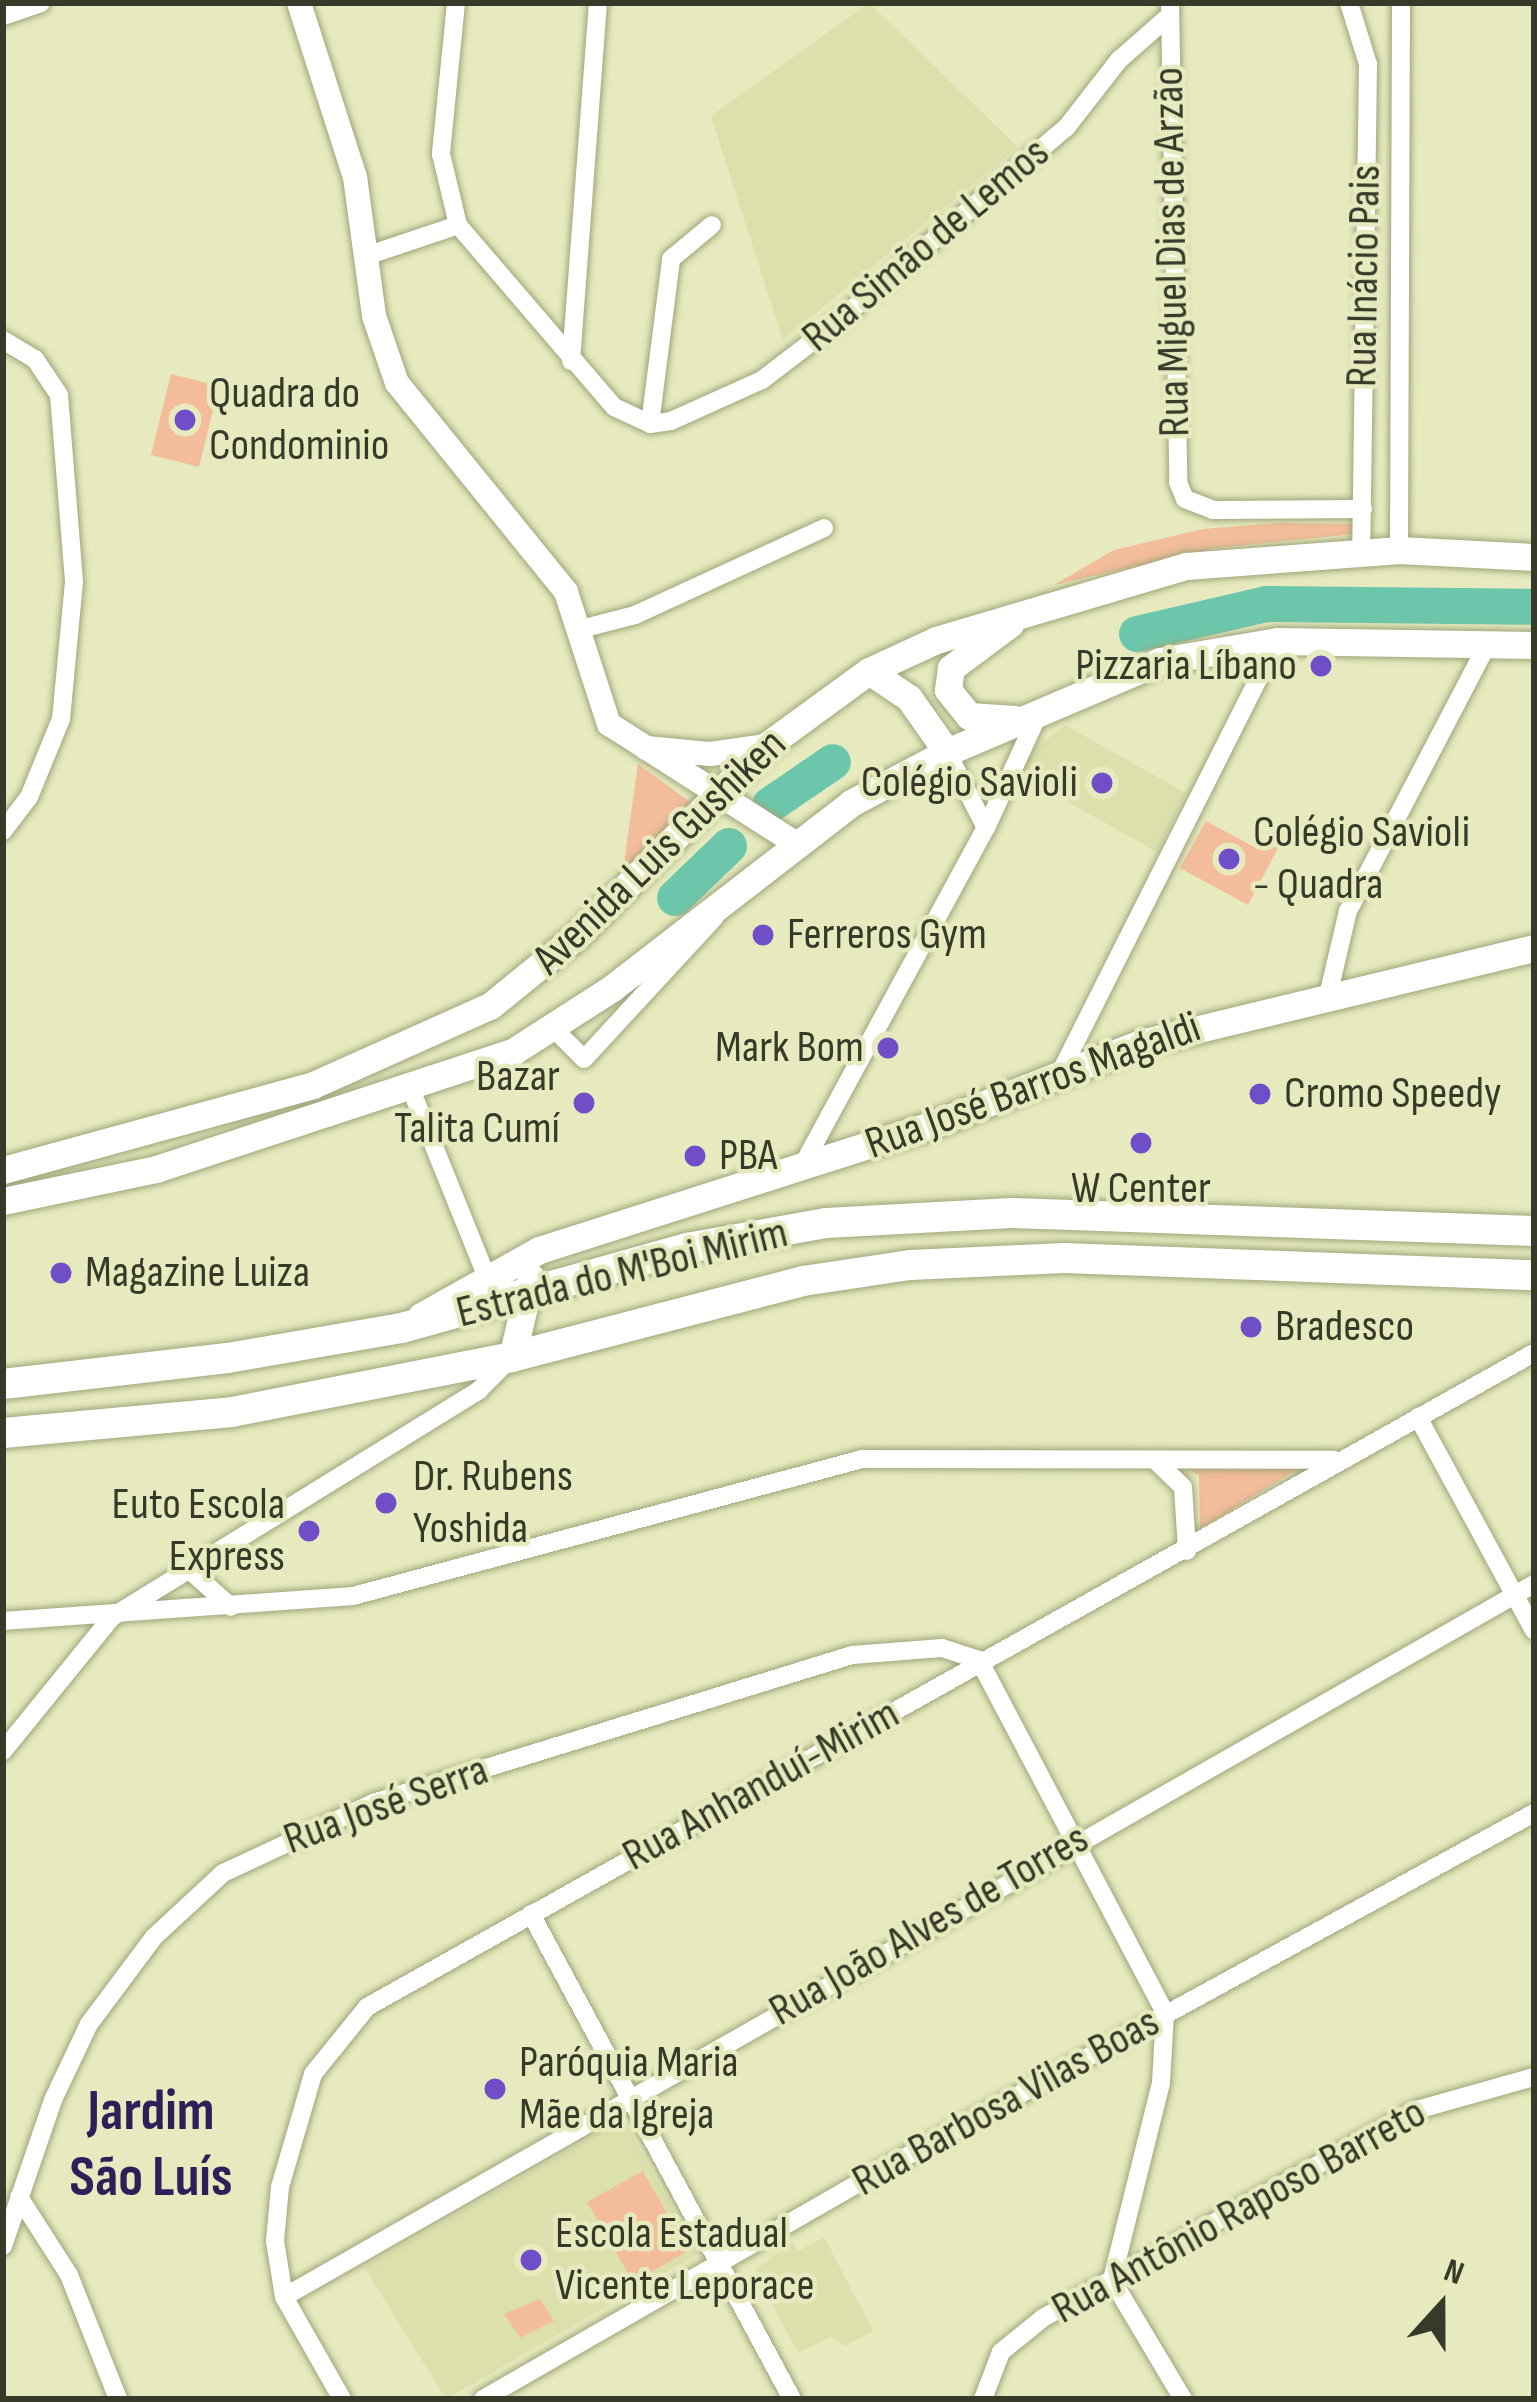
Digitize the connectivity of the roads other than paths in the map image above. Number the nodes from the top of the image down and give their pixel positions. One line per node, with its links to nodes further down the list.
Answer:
1 (41, 3): 8 (street)
2 (299, 3): 11 (street)
3 (456, 3): 9 (street)
4 (598, 3): 13 (street)
5 (1349, 3): 15 (street, Rua Inácio Pais)
6 (1401, 3): 17 (street, Rua Inácio Pais)
7 (1170, 10): 14 (street, Rua Simão de Lemos); 15 (street, Rua Miguel Dias de Arzão)
8 (3, 16)
9 (458, 225): 11 (street); 13 (street)
10 (712, 225): 14 (street)
11 (372, 254): 21 (street)
12 (3, 340): 31 (street)
13 (571, 361): 14 (street)
14 (650, 424)
15 (1363, 509): 18 (street, Rua Inácio Pais)
16 (824, 528): 21 (street)
17 (1400, 550): 18 (main road, Avenida Luis Gushiken); 19 (main road, Avenida Luis Gushiken)
18 (1360, 552): 20 (main road, Avenida Luis Gushiken)
19 (1534, 556)
20 (1042, 603): 25 (main road, Avenida Luis Gushiken); 26 (main road)
21 (581, 629): 27 (street)
22 (1277, 640): 23 (main road, Avenida Luis Gushiken); 26 (main road, Avenida Luis Gushiken); 38 (street)
23 (1488, 643): 24 (main road, Avenida Luis Gushiken); 36 (street)
24 (1534, 645)
25 (868, 671): 28 (main road, Avenida Luis Gushiken); 29 (main road)
26 (1037, 717): 29 (main road, Avenida Luis Gushiken); 32 (street)
27 (632, 745): 28 (street); 30 (street)
28 (766, 746): 30 (main road, Avenida Luis Gushiken)
29 (947, 752): 32 (street); 33 (main road, Avenida Luis Gushiken)
30 (711, 794): 33 (street); 40 (main road, Avenida Luis Gushiken)
31 (10, 826)
32 (986, 828): 41 (street)
33 (796, 844): 34 (main road, Avenida Luis Gushiken)
34 (730, 892): 37 (main road, Avenida Luis Gushiken); 37 (street)
35 (1534, 948): 36 (main road, Rua José Barros Magaldi)
36 (1328, 996): 38 (main road, Rua José Barros Magaldi)
37 (554, 1029): 39 (main road, Avenida Luis Gushiken)
38 (1060, 1073): 41 (main road, Rua José Barros Magaldi)
39 (410, 1087): 42 (main road, Avenida Luis Gushiken); 46 (street)
40 (3, 1170)
41 (800, 1170): 44 (main road, Rua José Barros Magaldi)
42 (3, 1201)
43 (1534, 1231): 47 (main road, Estrada do M'Boi Mirim)
44 (538, 1250): 46 (main road, Rua José Barros Magaldi); 47 (main road)
45 (1534, 1275): 50 (main road, Estrada do M'Boi Mirim)
46 (487, 1278): 48 (main road, Rua José Barros Magaldi)
47 (524, 1300): 48 (main road, Estrada do M'Boi Mirim); 50 (main road)
48 (402, 1328): 51 (main road, Estrada do M'Boi Mirim)
49 (1534, 1353): 52 (street, Rua Anhanduí-Mirim)
50 (512, 1358): 53 (main road, Estrada do M'Boi Mirim); 57 (street)
51 (3, 1384)
52 (1418, 1417): 55 (street, Rua Anhanduí-Mirim); 59 (street)
53 (3, 1433)
54 (1151, 1459): 55 (street); 56 (street); 60 (street)
55 (1339, 1460): 56 (street, Rua Anhanduí-Mirim)
56 (1187, 1551): 64 (street, Rua Anhanduí-Mirim)
57 (186, 1567): 60 (street); 61 (street)
58 (1534, 1584): 59 (street, Rua João Alves de Torres)
59 (1516, 1595): 63 (street); 67 (street, Rua João Alves de Torres)
60 (236, 1608): 61 (street)
61 (112, 1617): 62 (street); 65 (street)
62 (3, 1621)
63 (1534, 1631)
64 (979, 1660): 67 (street); 68 (street, Rua Anhanduí-Mirim); 72 (street, Rua José Serra)
65 (3, 1751)
66 (1534, 1813): 69 (street, Rua Barbosa Vilas Boas)
67 (1069, 1844): 69 (street); 71 (street, Rua João Alves de Torres)
68 (530, 1914): 71 (street); 76 (street, Rua Anhanduí-Mirim)
69 (1165, 2013): 74 (street, Rua Barbosa Vilas Boas); 75 (street)
70 (1533, 2074): 75 (street, Rua Antônio Raposo Barreto)
71 (628, 2097): 74 (street); 76 (street, Rua João Alves de Torres)
72 (20, 2197): 73 (street, Rua José Serra); 77 (street)
73 (3, 2246)
74 (724, 2262): 79 (street, Rua Barbosa Vilas Boas); 80 (street)
75 (1112, 2281): 81 (street, Rua Antônio Raposo Barreto); 82 (street)
76 (284, 2297): 78 (street, Rua Anhanduí-Mirim)
77 (118, 2399)
78 (342, 2399)
79 (483, 2399)
80 (792, 2399)
81 (983, 2399)
82 (1183, 2399)

